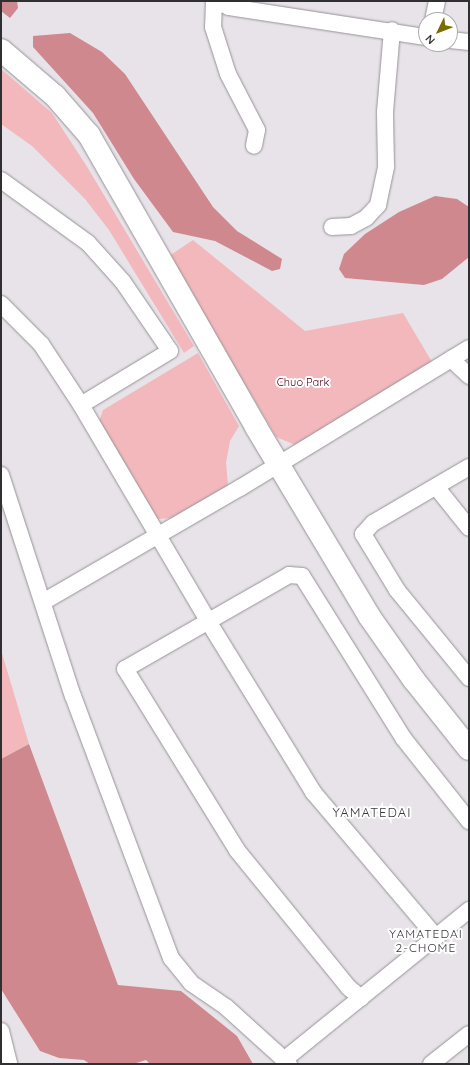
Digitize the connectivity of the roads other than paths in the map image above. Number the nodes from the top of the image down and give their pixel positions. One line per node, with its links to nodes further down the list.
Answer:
1 (216, 1): 4 (street); 9 (street)
2 (437, 1): 3 (street)
3 (435, 12)
4 (392, 30): 5 (street); 11 (street)
5 (418, 35)
6 (458, 41): 7 (street)
7 (469, 42)
8 (1, 50): 17 (street)
9 (254, 146)
10 (1, 180): 16 (street)
11 (332, 227)
12 (1, 304): 16 (street)
13 (469, 348): 14 (street)
14 (451, 359): 15 (street); 17 (street)
15 (469, 376)
16 (82, 405): 22 (street)
17 (279, 465): 22 (street); 26 (street)
18 (469, 467): 20 (street)
19 (1, 475): 23 (street)
20 (437, 488): 21 (street); 25 (street)
21 (469, 528)
22 (158, 534): 23 (street); 24 (street)
23 (43, 602): 33 (street)
24 (208, 621): 27 (street); 29 (street); 30 (street)
25 (469, 678)
26 (469, 749)
27 (469, 821)
28 (469, 910): 29 (street)
29 (436, 937): 30 (street)
30 (361, 998): 33 (street)
31 (1, 1031): 34 (street)
32 (469, 1034): 35 (street)
33 (287, 1062)
34 (9, 1064)
35 (431, 1064)

